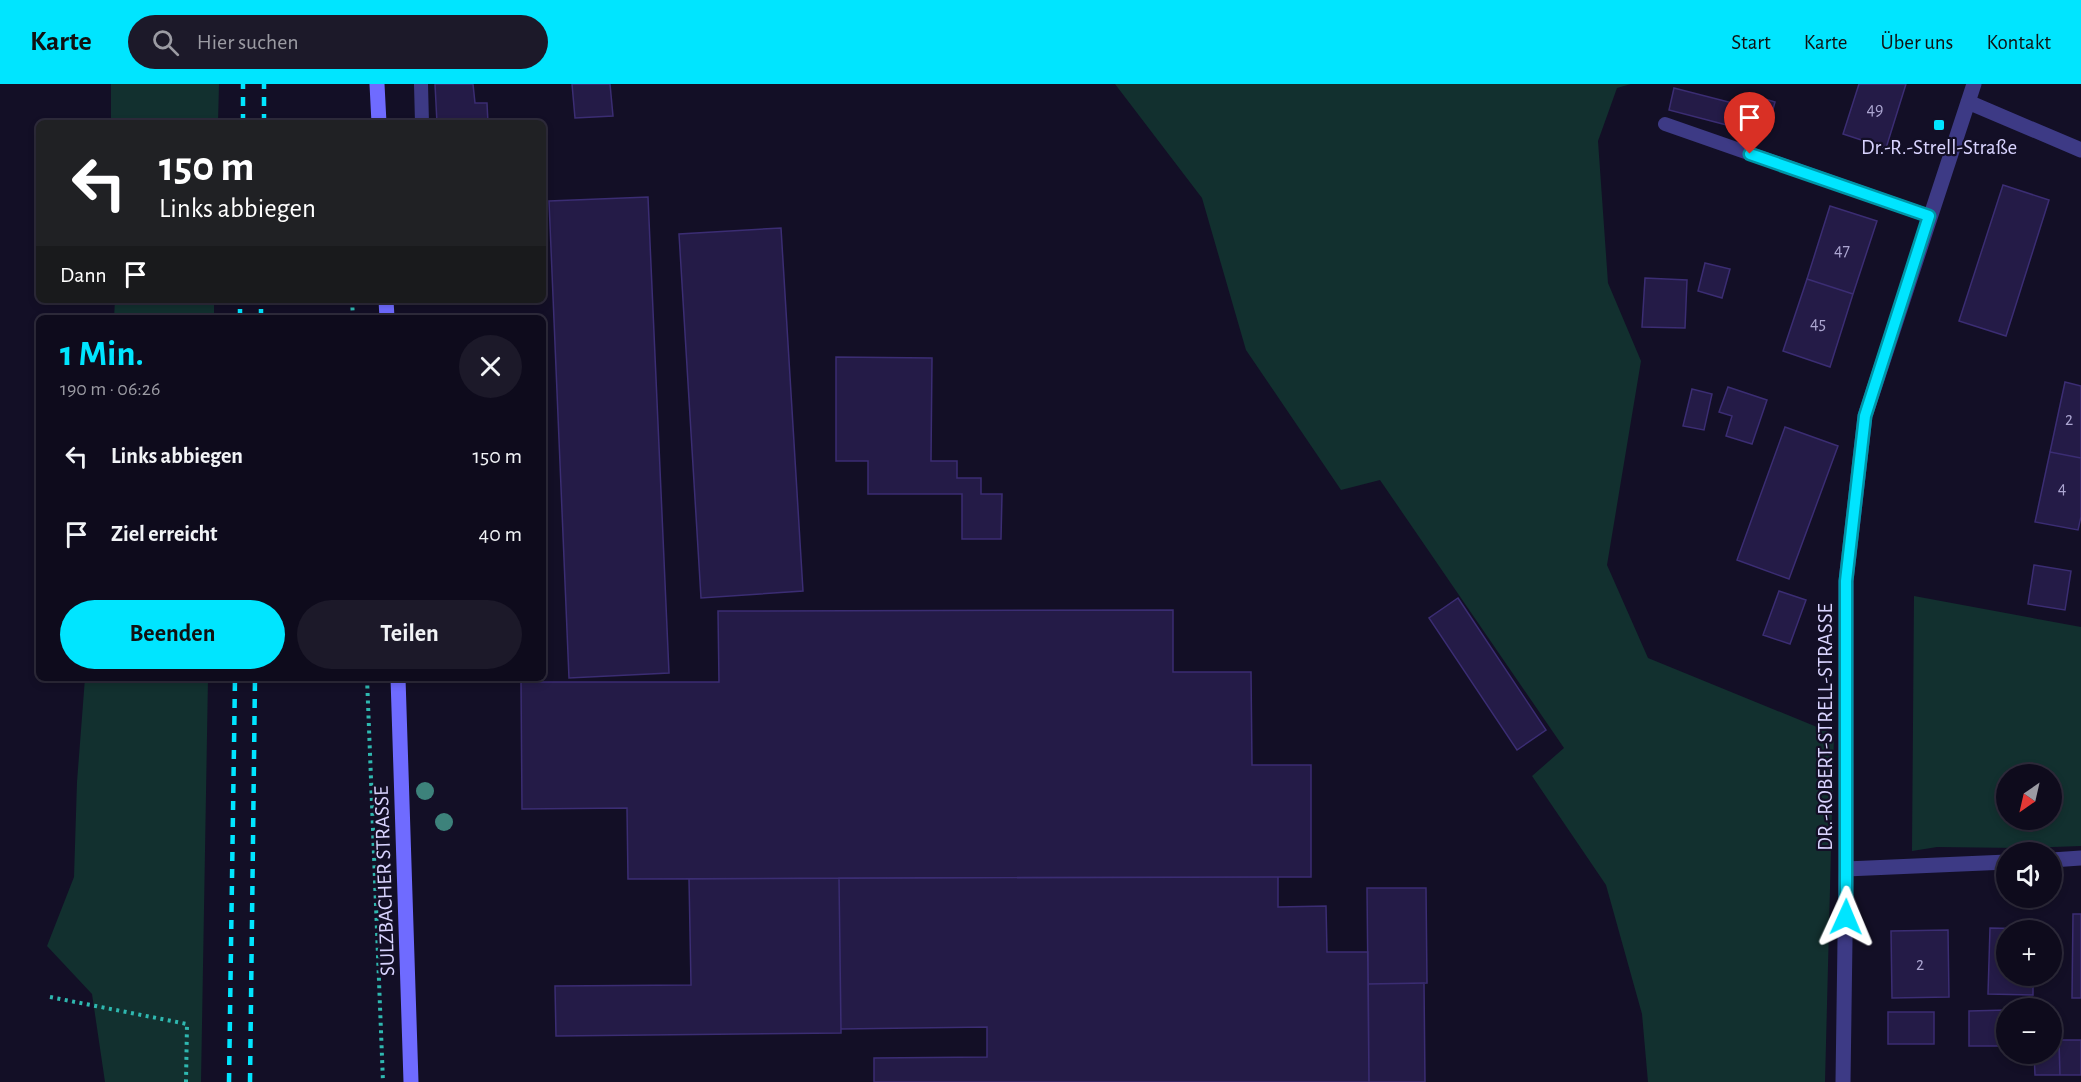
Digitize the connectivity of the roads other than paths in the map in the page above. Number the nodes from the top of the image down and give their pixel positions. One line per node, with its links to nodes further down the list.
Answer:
1 (377, 84): 5 (main road)
2 (421, 84): 6 (lane)
3 (1974, 84): 4 (street, DR.-ROBERT-STRELL-STRASSE)
4 (1968, 102): 8 (street); 9 (street, DR.-ROBERT-STRELL-STRASSE)
5 (379, 120)
6 (422, 120)
7 (1665, 124): 9 (lane)
8 (2081, 150)
9 (1929, 216): 14 (street, DR.-ROBERT-STRELL-STRASSE)
10 (398, 681): 15 (main road, SULZBACHER STRASSE)
11 (2081, 858): 12 (street)
12 (2062, 859)
13 (1996, 862): 14 (street)
14 (1846, 869): 16 (street, DR.-ROBERT-STRELL-STRASSE)
15 (411, 1082)
16 (1843, 1082)

